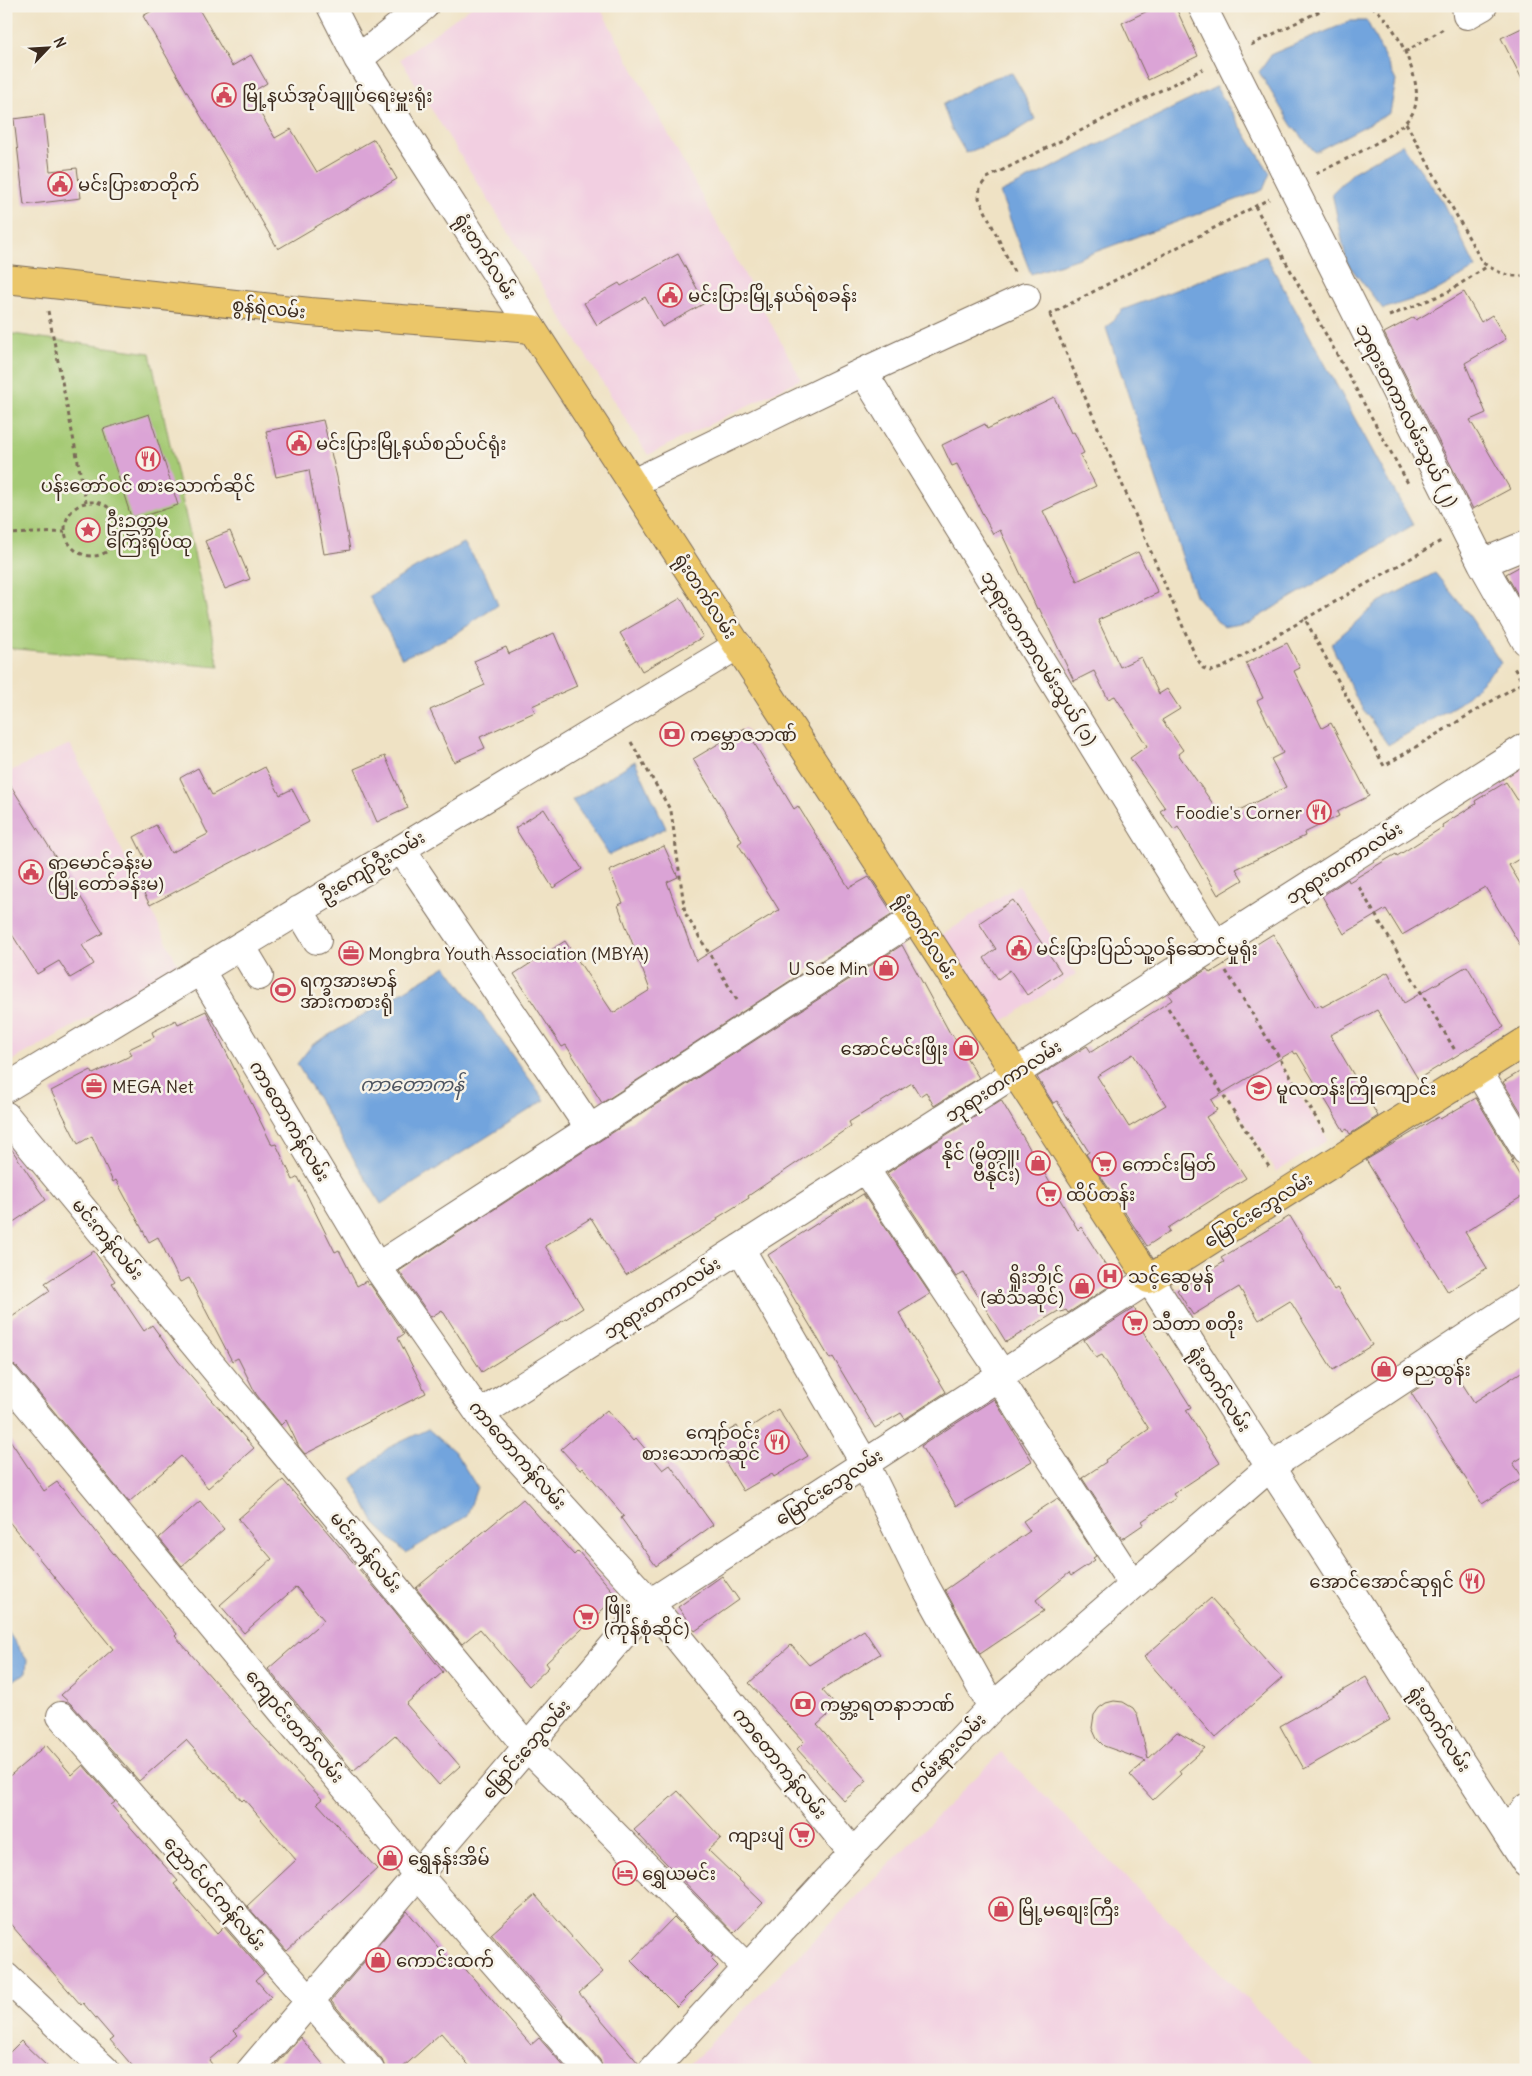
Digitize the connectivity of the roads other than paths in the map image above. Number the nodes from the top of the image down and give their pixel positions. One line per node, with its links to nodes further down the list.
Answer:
1 (331, 6): 4 (street, ရုံးတက်လမ်း)
2 (424, 6): 4 (street)
3 (1202, 6): 11 (street, ဘုရားတကာလမ်းသွယ် (၂))
4 (358, 59): 7 (street, ရုံးတက်လမ်း)
5 (6, 279): 7 (main road, စွန်ရဲလမ်း)
6 (1026, 297): 8 (street)
7 (532, 329): 9 (main road, ရုံးတက်လမ်း)
8 (863, 372): 9 (street); 20 (street, ဘုရားတကာလမ်းသွယ် (၁))
9 (632, 483): 13 (main road, ရုံးတက်လမ်း)
10 (1526, 545): 11 (street)
11 (1482, 563): 12 (street, ဘုရားတကာလမ်းသွယ် (၂))
12 (1526, 641)
13 (738, 645): 15 (street, ဦးကျော်ဦးလမ်း); 17 (main road, ရုံးတက်လမ်း)
14 (1526, 747): 20 (street, ဘုရားတကာလမ်း)
15 (401, 849): 16 (street, ဦးကျော်ဦးလမ်း); 28 (street)
16 (299, 910): 18 (street); 19 (street, ဦးကျော်ဦးလမ်း)
17 (915, 918): 24 (main road, ရုံးတက်လမ်း); 28 (street)
18 (317, 940)
19 (241, 946): 21 (street, ဦးကျော်ဦးလမ်း); 22 (street)
20 (1213, 946): 24 (street, ဘုရားတကာလမ်း)
21 (200, 970): 26 (street, ဦးကျော်ဦးလမ်း); 32 (street, ကာတောကန်လမ်း)
22 (259, 976)
23 (1526, 1041): 25 (main road, မြောင်းဘွေလမ်း)
24 (1015, 1073): 30 (street, ဘုရားတကာလမ်း); 33 (main road, ရုံးတက်လမ်း)
25 (1474, 1074): 29 (street); 33 (main road, မြောင်းဘွေလမ်း)
26 (6, 1088)
27 (6, 1116): 44 (street, မင်းကန်လမ်း)
28 (590, 1129): 32 (street)
29 (1526, 1151)
30 (865, 1169): 31 (street, ဘုရားတကာလမ်း); 35 (street)
31 (740, 1248): 37 (street, ဘုရားတကာလမ်း); 38 (street)
32 (377, 1267): 37 (street, ကာတောကန်လမ်း)
33 (1149, 1279): 35 (street, မြောင်းဘွေလမ်း); 39 (street, ရုံးတက်လမ်း)
34 (1526, 1298): 39 (street, ကမ်းနားလမ်း)
35 (1000, 1376): 38 (street, မြောင်းဘွေလမ်း); 40 (street)
36 (6, 1378): 49 (street, ကျောင်းတက်လမ်း)
37 (480, 1414): 41 (street, ကာတောကန်လမ်း)
38 (865, 1464): 41 (street, မြောင်းဘွေလမ်း); 42 (street)
39 (1270, 1467): 40 (street, ကမ်းနားလမ်း); 46 (street, ရုံးတက်လမ်း)
40 (1133, 1585): 42 (street, ကမ်းနားလမ်း)
41 (650, 1604): 44 (street, မြောင်းဘွေလမ်း); 47 (street, ကာတောကန်လမ်း)
42 (992, 1707): 47 (street, ကမ်းနားလမ်း)
43 (61, 1716): 52 (street, ညောင်ပင်ကန်လမ်း)
44 (527, 1747): 49 (street, မြောင်းဘွေလမ်း); 50 (street, မင်းကန်လမ်း)
45 (1526, 1808): 46 (street)
46 (1506, 1832): 48 (street, ရုံးတက်လမ်း)
47 (853, 1853): 50 (street, ကမ်းနားလမ်း)
48 (1526, 1863)
49 (418, 1875): 52 (street, မြောင်းဘွေလမ်း); 56 (street, ကျောင်းတက်လမ်း)
50 (747, 1968): 57 (street, ကမ်းနားလမ်း)
51 (6, 1977): 53 (street)
52 (309, 2001): 54 (street, မြောင်းဘွေလမ်း); 55 (street, ညောင်ပင်ကန်လမ်း)
53 (105, 2070)
54 (251, 2070)
55 (370, 2070)
56 (588, 2070)
57 (653, 2070)

